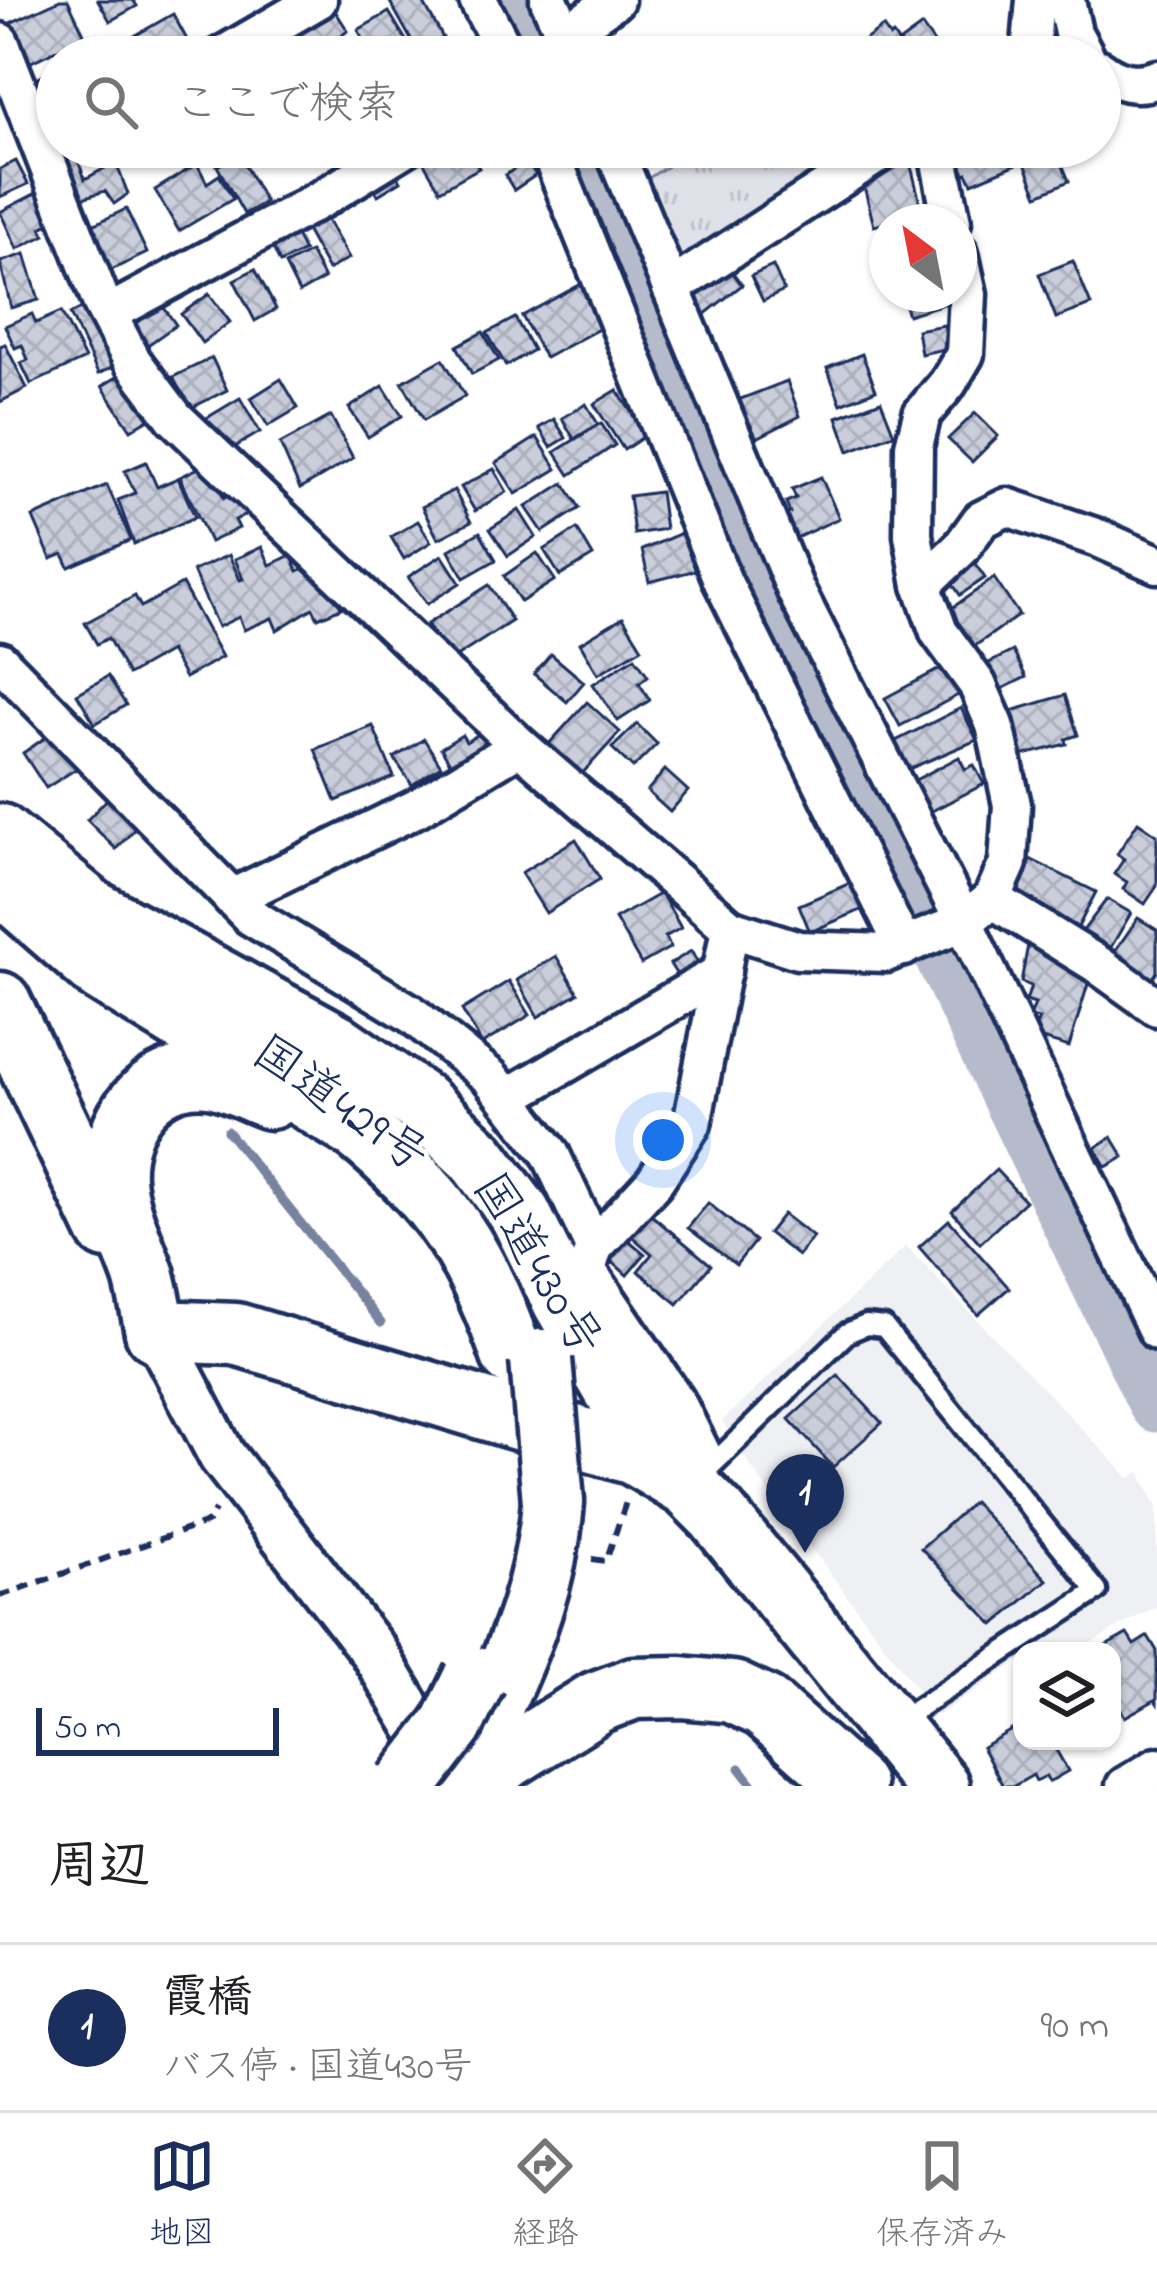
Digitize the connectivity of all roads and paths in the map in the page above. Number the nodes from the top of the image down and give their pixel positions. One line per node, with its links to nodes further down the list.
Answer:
1 (318, 0): 7 (street)
2 (478, 0): 8 (street)
3 (549, 0): 9 (street)
4 (615, 0): 10 (street)
5 (1035, 0): 11 (street)
6 (1066, 0): 12 (street)
7 (256, 36)
8 (497, 36)
9 (560, 36)
10 (576, 36)
11 (1032, 36)
12 (1075, 36)
13 (0, 42): 16 (street)
14 (1121, 80): 15 (street)
15 (1157, 80)
16 (36, 118)
17 (57, 168): 26 (street)
18 (372, 168): 26 (street)
19 (556, 168): 37 (street)
20 (622, 168): 24 (street)
21 (857, 168): 24 (street)
22 (941, 168): 23 (street)
23 (948, 204)
24 (671, 288): 35 (street)
25 (967, 312): 28 (street)
26 (108, 314): 30 (street)
27 (1157, 564): 28 (street)
28 (922, 585): 35 (street)
29 (0, 661): 34 (street)
30 (520, 746): 34 (street); 36 (street)
31 (0, 835): 49 (highway, 国道430号)
32 (0, 846): 48 (highway, 国道429号)
33 (0, 882): 43 (highway, 国道429号)
34 (232, 898): 41 (street)
35 (970, 916): 37 (street); 40 (street); 46 (street)
36 (730, 928): 37 (street); 38 (street)
37 (909, 945)
38 (722, 972): 41 (street); 44 (street)
39 (0, 1003): 45 (highway)
40 (1157, 1007)
41 (507, 1098): 44 (street)
42 (122, 1128): 43 (highway, 国道429号); 45 (highway); 47 (highway)
43 (357, 1130): 48 (highway, 国道429号)
44 (594, 1247): 49 (street)
45 (156, 1331): 47 (highway, 国道430号); 58 (street)
46 (1157, 1331)
47 (236, 1334): 49 (highway, 国道430号)
48 (526, 1358): 54 (highway, 国道429号)
49 (689, 1487): 55 (highway, 国道430号); 55 (lane)
50 (630, 1493): 52 (path)
51 (215, 1510): 53 (path)
52 (606, 1561)
53 (0, 1597)
54 (486, 1733): 57 (highway, 国道429号, bridge); 58 (highway, 国道429号); 59 (highway)
55 (917, 1766)
56 (1157, 1767): 60 (street)
57 (405, 1786)
58 (446, 1786)
59 (854, 1786)
60 (1125, 1786)

